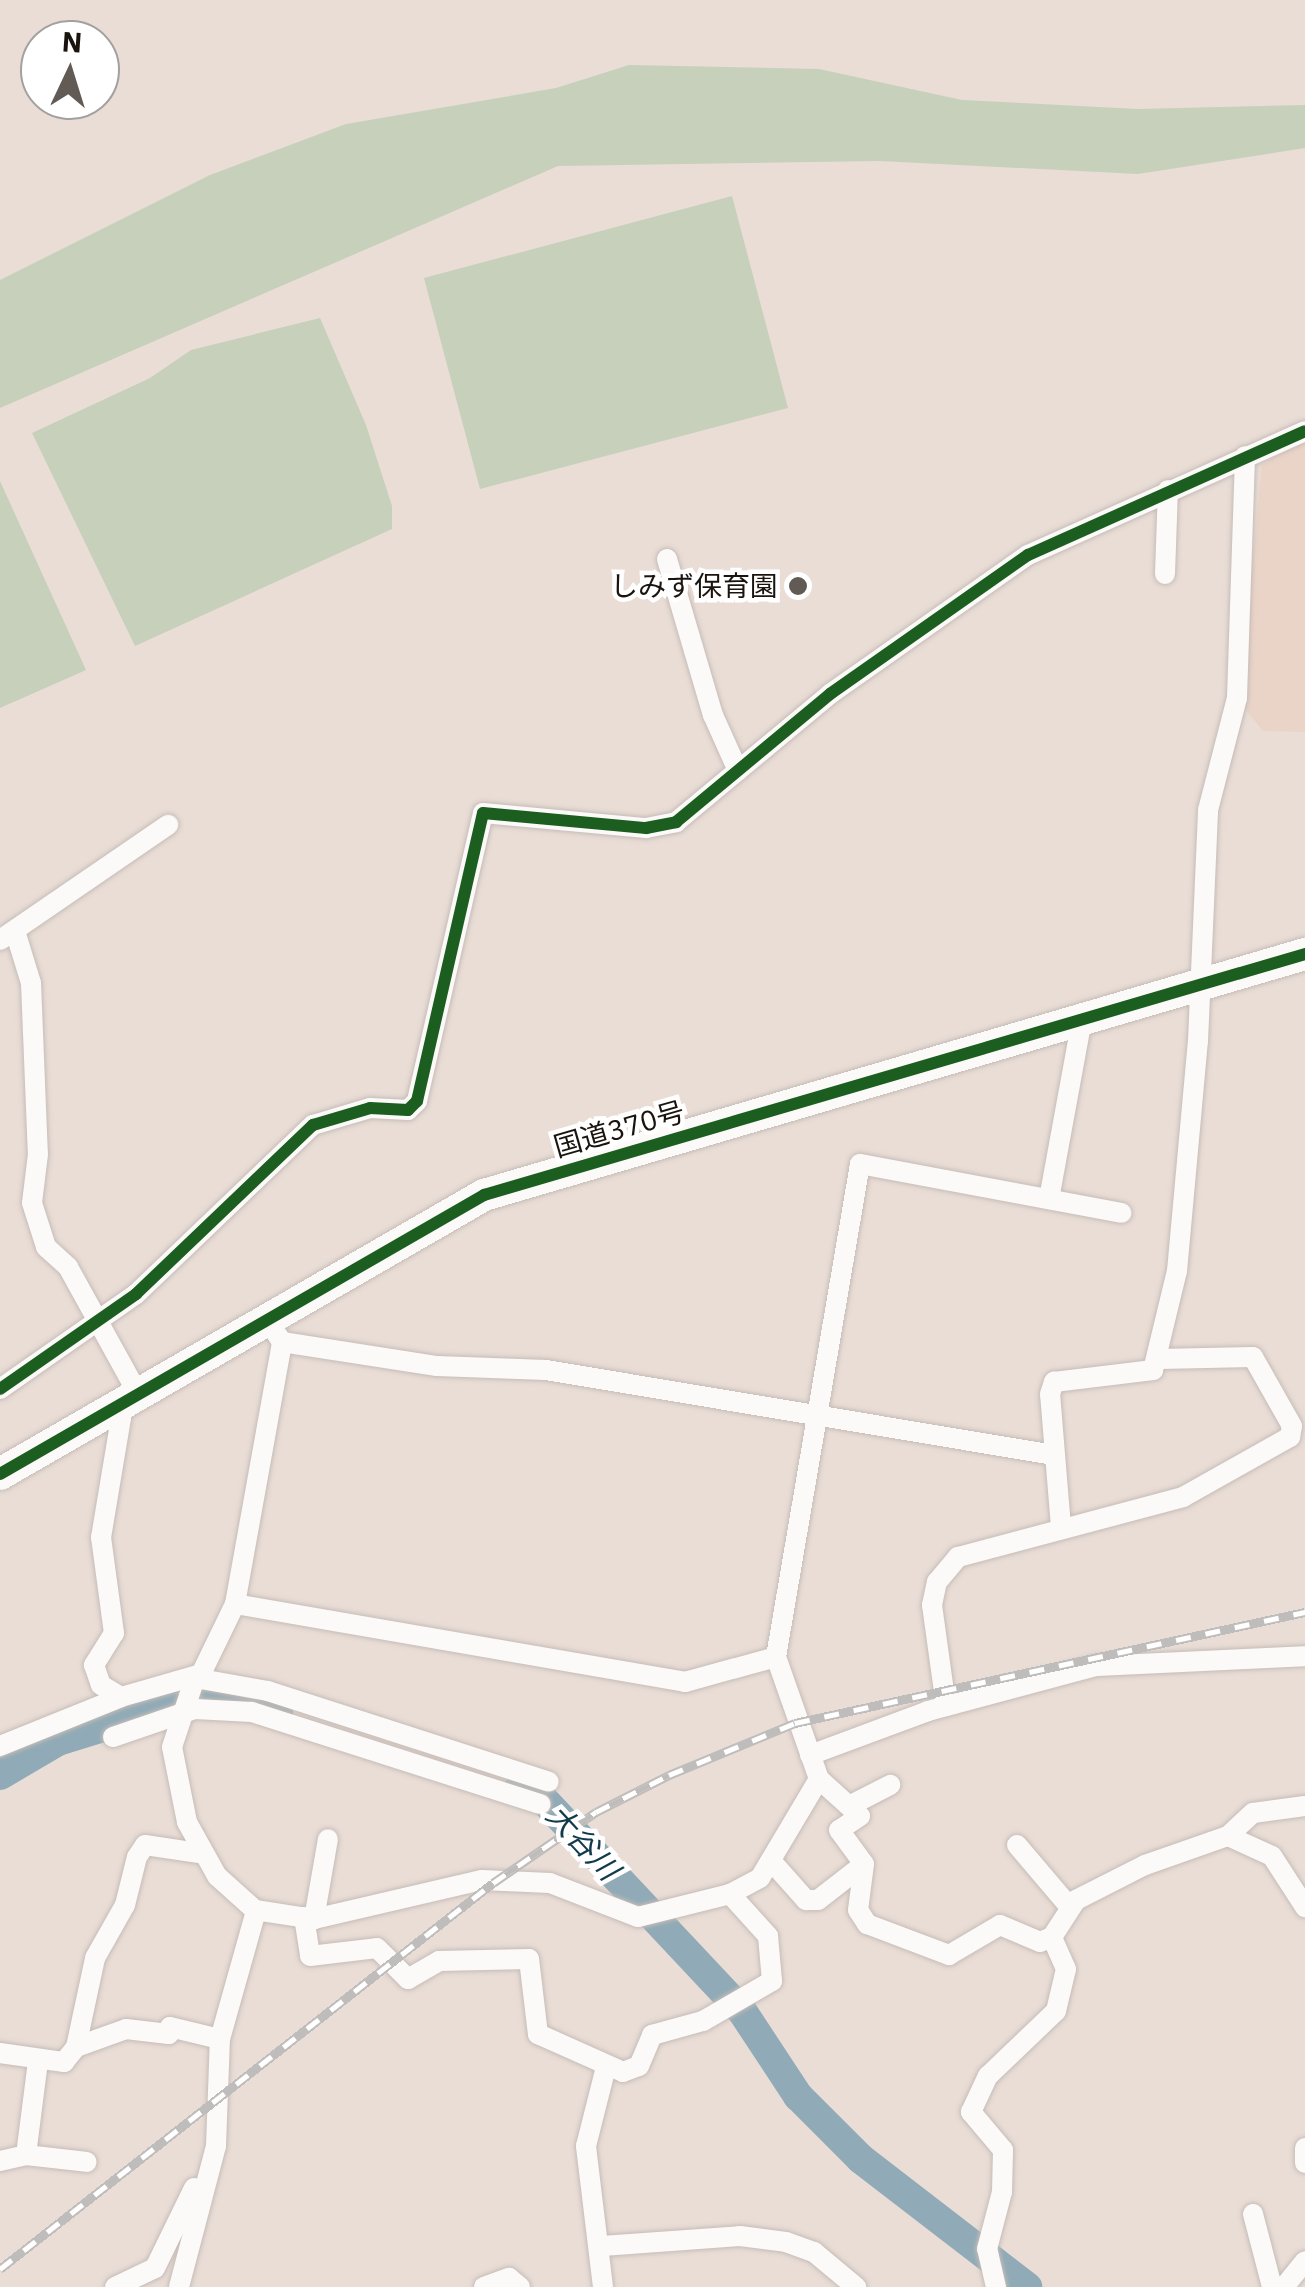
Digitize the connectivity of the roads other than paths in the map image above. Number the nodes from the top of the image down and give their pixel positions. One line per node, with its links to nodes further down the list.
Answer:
1 (1305, 432): 2 (street)
2 (1245, 456): 3 (street); 10 (street)
3 (1168, 490): 5 (street); 6 (street)
4 (667, 559): 6 (street)
5 (1164, 574)
6 (738, 771): 14 (street)
7 (168, 825): 8 (street)
8 (8, 935): 14 (street)
9 (1305, 954): 10 (highway, 国道370号)
10 (1200, 985): 11 (highway, 国道370号); 16 (street)
11 (1082, 1018): 12 (street); 15 (highway, 国道370号)
12 (1048, 1200): 13 (street); 19 (street)
13 (1120, 1213)
14 (97, 1320): 17 (street); 18 (street)
15 (274, 1331): 18 (highway, 国道370号); 19 (street); 23 (street)
16 (1160, 1359): 20 (street); 22 (street)
17 (0, 1389)
18 (126, 1399): 21 (highway, 国道370号); 27 (street)
19 (815, 1416): 20 (street); 25 (street)
20 (1054, 1456): 22 (street)
21 (0, 1474)
22 (1061, 1528): 28 (street)
23 (236, 1604): 25 (street); 26 (street)
24 (1305, 1656): 28 (street)
25 (776, 1657): 31 (street)
26 (191, 1696): 27 (street); 29 (street); 33 (street); 35 (street); 41 (street)
27 (121, 1697): 30 (street)
28 (946, 1706): 31 (street)
29 (112, 1737)
30 (0, 1746)
31 (810, 1755): 32 (street)
32 (819, 1779): 36 (street); 42 (street)
33 (549, 1782)
34 (890, 1785): 36 (street)
35 (541, 1804)
36 (854, 1804): 43 (street)
37 (1305, 1806): 38 (street)
38 (1228, 1836): 45 (street); 46 (street)
39 (328, 1840): 48 (street)
40 (1017, 1845): 45 (street)
41 (199, 1853): 47 (street); 51 (street)
42 (773, 1863): 43 (street); 44 (street)
43 (864, 1864): 49 (street)
44 (730, 1894): 48 (street); 54 (street)
45 (1069, 1906): 49 (street)
46 (1305, 1907)
47 (255, 1910): 48 (street); 50 (street)
48 (309, 1918): 54 (street)
49 (1052, 1937): 70 (street)
50 (220, 2039): 51 (street); 55 (street)
51 (76, 2047): 53 (street)
52 (0, 2053): 53 (street)
53 (38, 2061): 57 (street)
54 (606, 2067): 62 (street)
55 (220, 2112): 64 (street); 65 (street)
56 (1305, 2148): 60 (street)
57 (26, 2156): 58 (street); 59 (street)
58 (0, 2160)
59 (86, 2162)
60 (1305, 2163)
61 (1253, 2214): 71 (street)
62 (602, 2246): 68 (street); 69 (street)
63 (1305, 2260): 72 (street)
64 (114, 2287)
65 (179, 2287)
66 (484, 2287): 67 (street)
67 (520, 2287)
68 (603, 2287)
69 (856, 2287)
70 (996, 2287)
71 (1272, 2287)
72 (1284, 2287)

